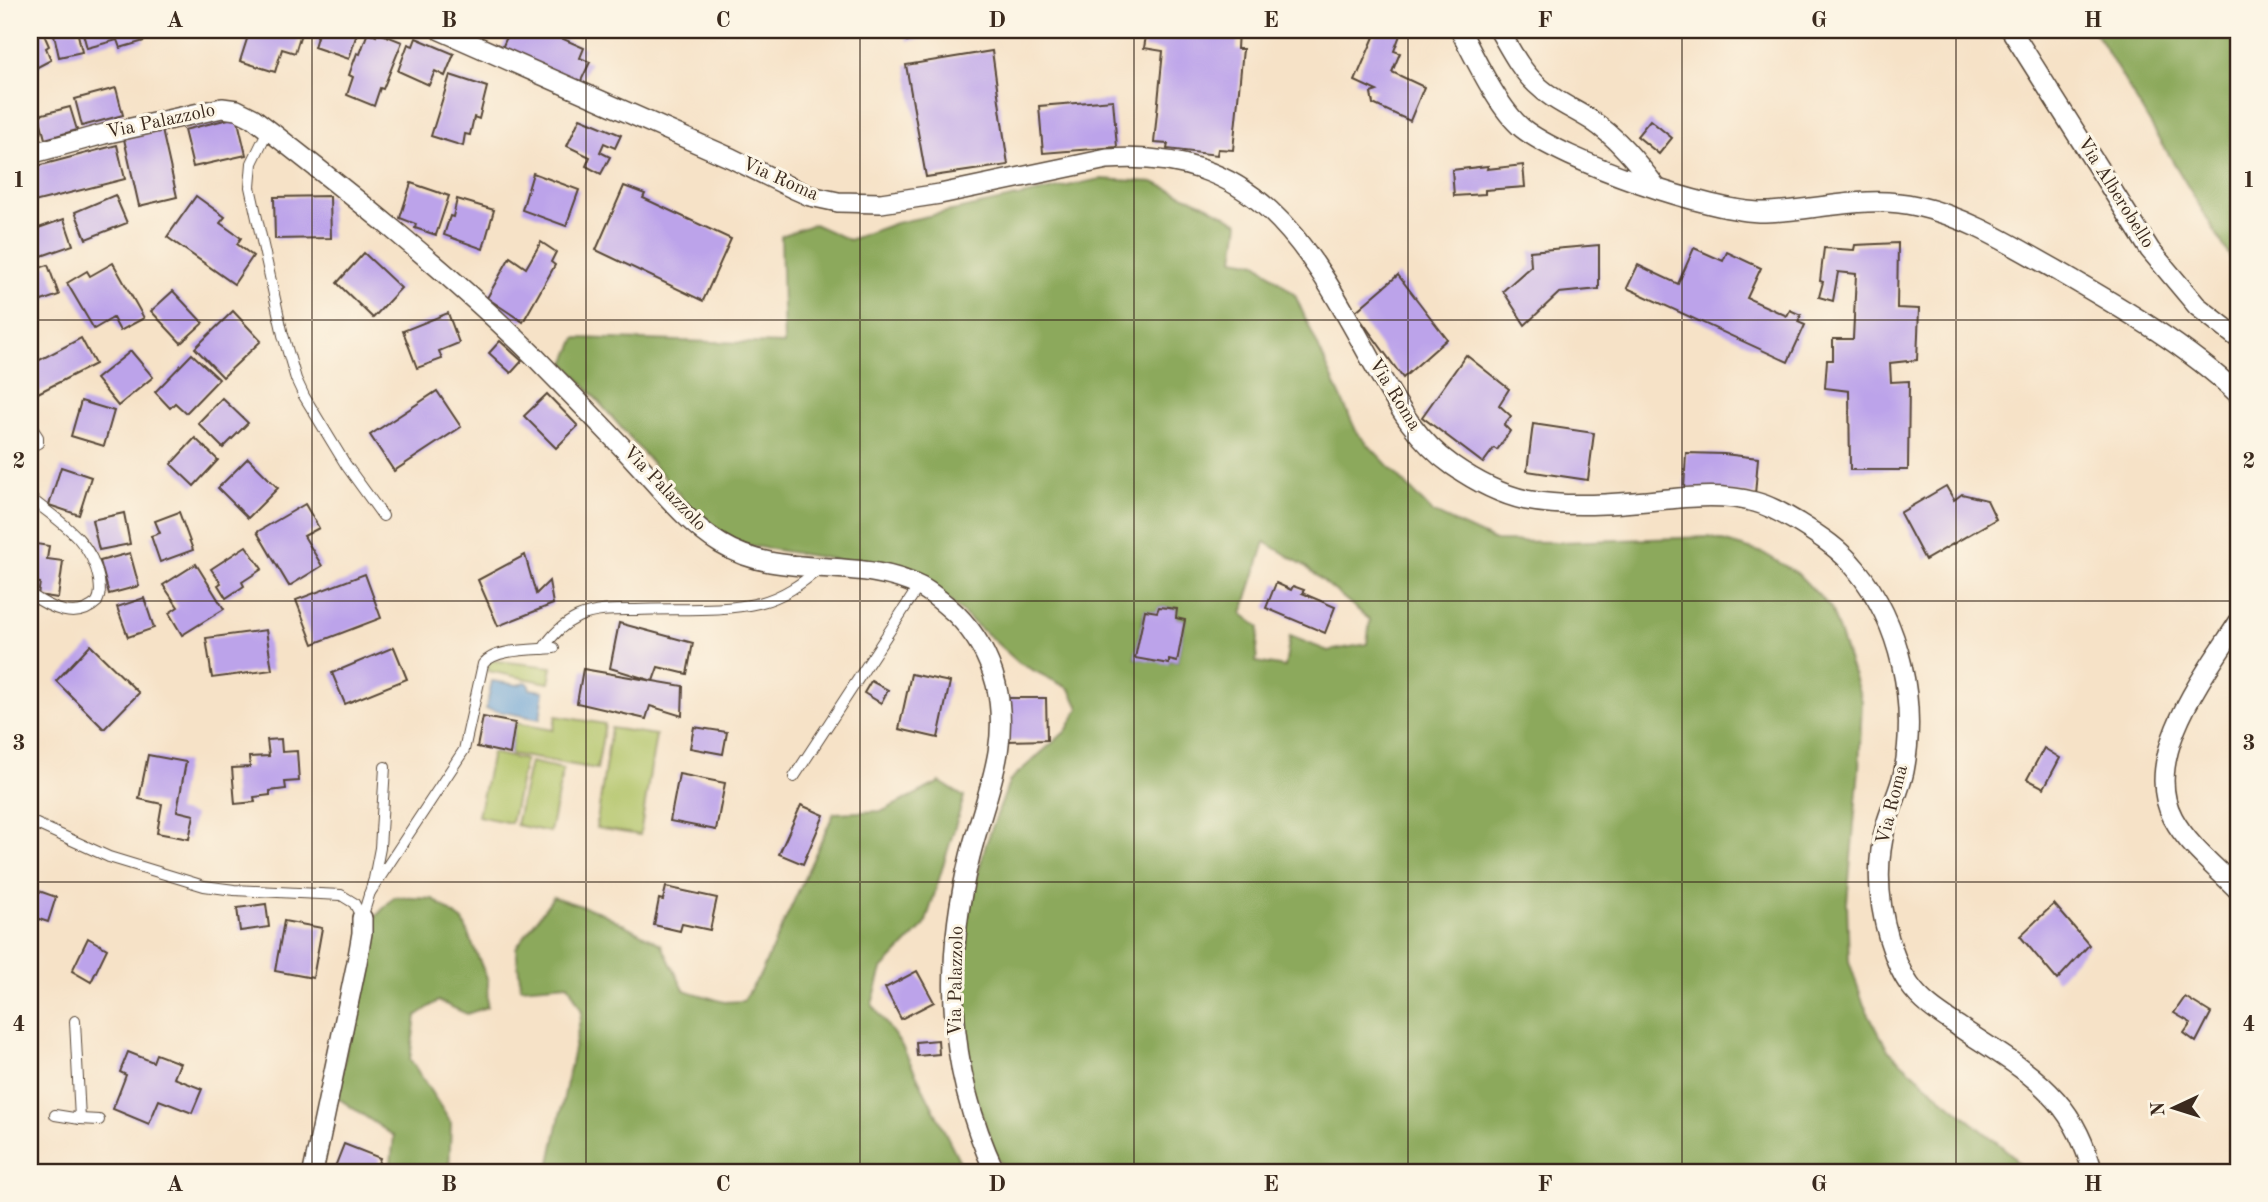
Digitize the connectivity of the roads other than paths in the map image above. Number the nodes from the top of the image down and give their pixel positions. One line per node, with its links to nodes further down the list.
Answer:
1 (440, 30): 30 (street, Via Roma)
2 (1460, 30): 7 (street)
3 (1499, 30): 7 (street)
4 (2011, 30): 8 (street, Via Alberobello)
5 (268, 130): 6 (street, Via Palazzolo); 13 (lane); 14 (street, Via Palazzolo)
6 (30, 154)
7 (1657, 188): 9 (street)
8 (2238, 338)
9 (2238, 394)
10 (30, 425): 11 (lane)
11 (30, 447)
12 (30, 498): 16 (lane)
13 (383, 516)
14 (821, 568): 15 (street, Via Palazzolo); 22 (lane)
15 (919, 586): 19 (lane); 29 (street, Via Palazzolo)
16 (30, 594)
17 (2238, 623): 21 (street)
18 (385, 767): 22 (lane)
19 (794, 777)
20 (30, 821): 23 (lane)
21 (2238, 890)
22 (369, 894): 23 (lane)
23 (362, 918): 28 (street)
24 (75, 1021): 26 (lane)
25 (55, 1115): 26 (lane)
26 (80, 1119): 27 (lane)
27 (99, 1120)
28 (313, 1172)
29 (995, 1172)
30 (2092, 1172)

